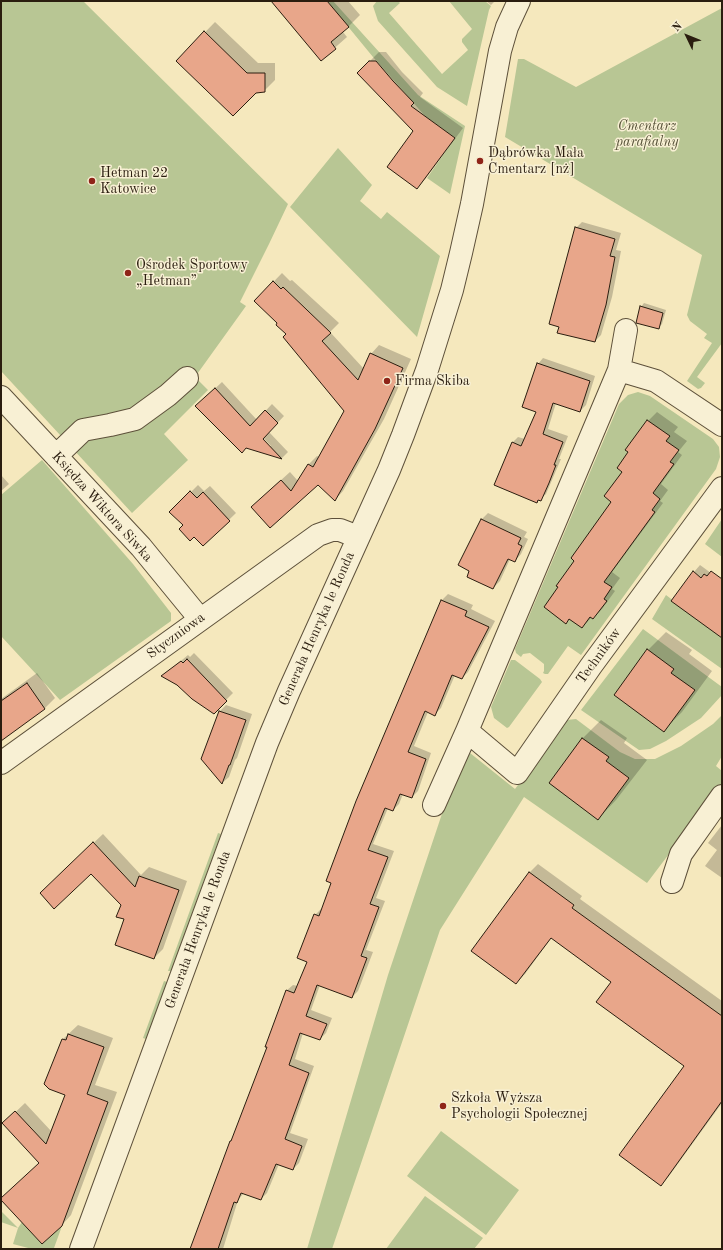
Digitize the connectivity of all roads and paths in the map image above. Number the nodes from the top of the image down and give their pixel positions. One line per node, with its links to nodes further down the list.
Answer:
1 (519, 1): 9 (street, Generała Henryka le Ronda)
2 (626, 330): 3 (street)
3 (619, 370): 6 (street); 11 (street)
4 (187, 378): 7 (street)
5 (1, 397): 7 (street, Księdza Wiktora Siwka)
6 (722, 425)
7 (56, 456): 10 (street, Księdza Wiktora Siwka)
8 (722, 488): 11 (street, Techników)
9 (358, 537): 10 (street, Styczniowa); 16 (street, Generała Henryka le Ronda)
10 (200, 619): 12 (street, Styczniowa)
11 (467, 731): 14 (street)
12 (1, 763)
13 (722, 796): 15 (street)
14 (434, 805)
15 (672, 882)
16 (81, 1249)

